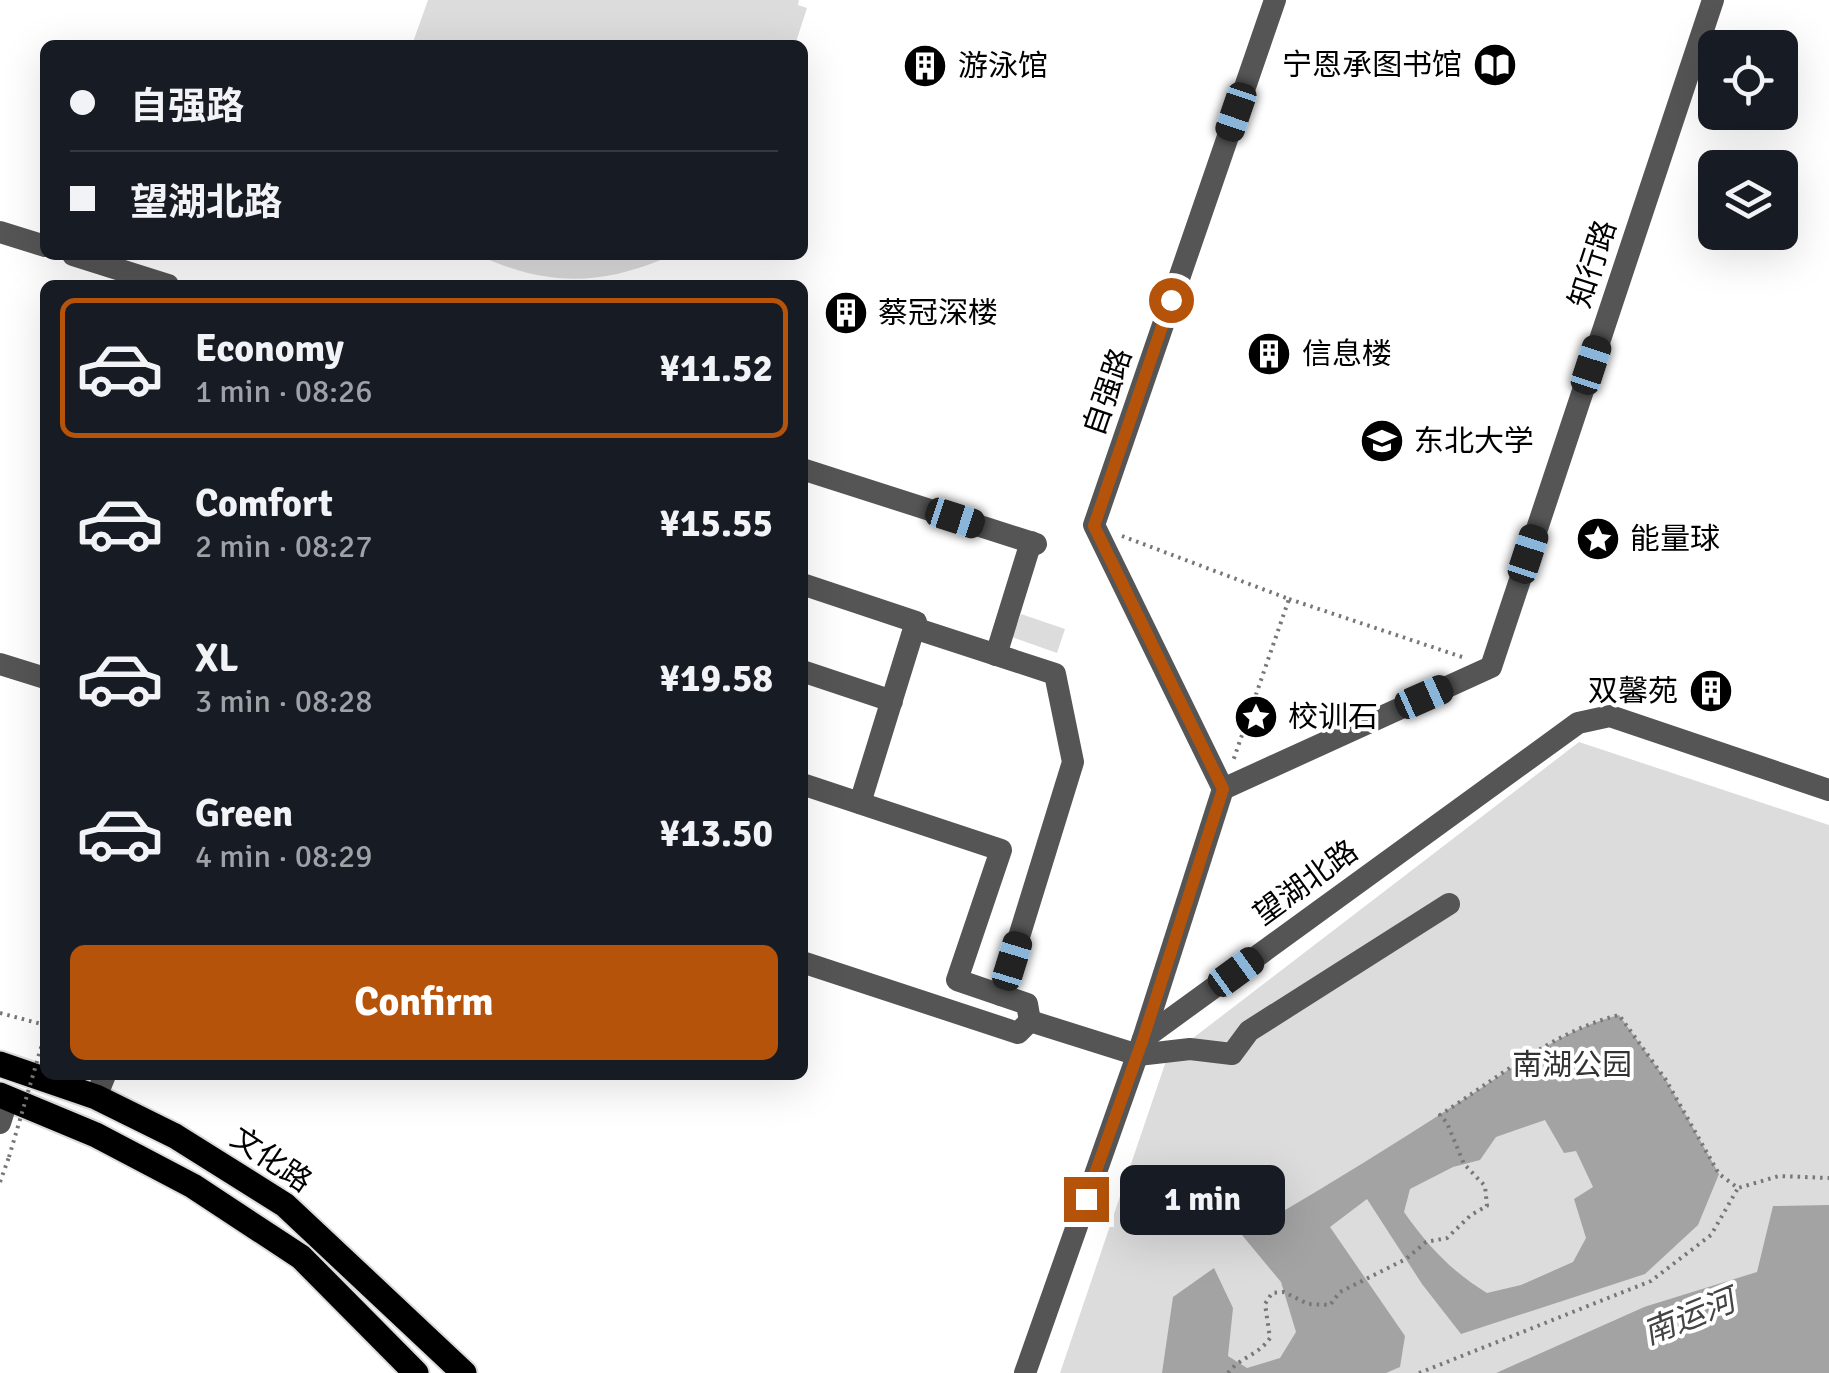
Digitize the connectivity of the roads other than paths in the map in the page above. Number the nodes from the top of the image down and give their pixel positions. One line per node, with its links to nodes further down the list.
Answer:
1 (1275, 0): 16 (street, 自强路)
2 (1712, 0): 16 (street, 知行路)
3 (0, 232): 4 (street)
4 (40, 244)
5 (89, 260): 6 (street)
6 (152, 280)
7 (808, 471): 10 (street)
8 (808, 586): 9 (street)
9 (914, 628): 10 (street); 14 (street)
10 (996, 654): 22 (street)
11 (0, 664): 13 (street)
12 (808, 673): 14 (street)
13 (40, 676)
14 (892, 701): 18 (street)
15 (808, 786): 18 (street)
16 (1223, 789): 25 (street)
17 (1829, 790): 25 (street, 望湖北路)
18 (860, 803): 21 (street)
19 (1450, 904): 25 (street)
20 (808, 964): 23 (street)
21 (957, 980): 22 (street); 23 (street)
22 (1001, 995): 24 (street)
23 (947, 1009): 24 (street)
24 (1030, 1020): 25 (street)
25 (1140, 1047): 34 (street)
26 (0, 1064): 27 (main road, 文化路)
27 (40, 1073)
28 (73, 1080): 29 (main road, 文化路)
29 (101, 1086): 33 (main road, 文化路)
30 (4, 1097): 31 (street); 32 (main road)
31 (0, 1123)
32 (416, 1373)
33 (464, 1373)
34 (1025, 1373)

